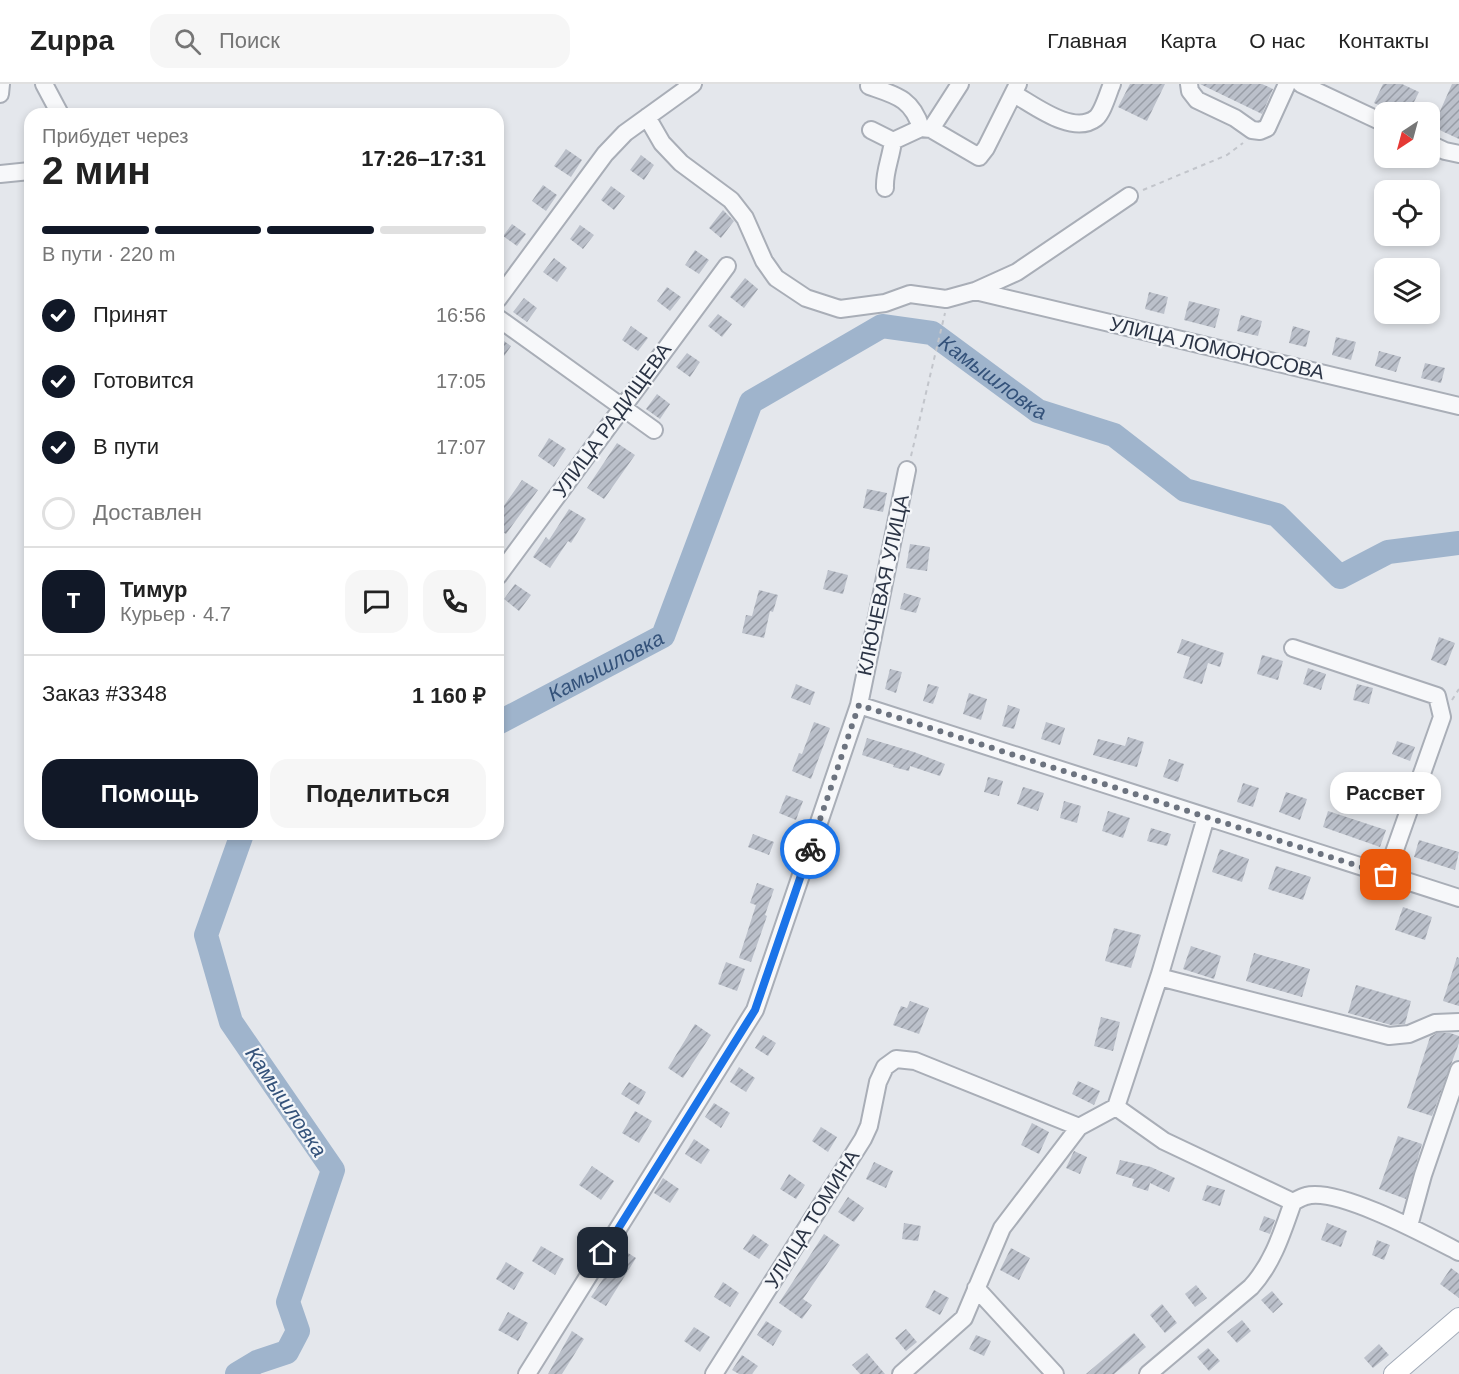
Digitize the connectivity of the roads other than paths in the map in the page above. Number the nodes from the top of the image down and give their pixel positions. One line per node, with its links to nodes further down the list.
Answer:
1 (1, 84): 11 (street)
2 (44, 84): 12 (street)
3 (693, 84): 13 (street)
4 (960, 84): 15 (street)
5 (1112, 84): 10 (street)
6 (1189, 84): 7 (street)
7 (1287, 84)
8 (1301, 84): 14 (street)
9 (869, 86): 15 (street)
10 (1016, 89): 15 (street)
11 (0, 94)
12 (57, 108)
13 (647, 117): 25 (street); 26 (street)
14 (1374, 118)
15 (926, 128): 17 (street)
16 (871, 130): 17 (street)
17 (893, 141): 22 (street)
18 (1440, 149): 19 (street)
19 (1459, 154)
20 (24, 172): 21 (street)
21 (0, 174)
22 (885, 188)
23 (1129, 196): 26 (street)
24 (727, 266): 29 (street, УЛИЦА РАДИЩЕВА)
25 (504, 291)
26 (975, 291): 28 (street, УЛИЦА ЛОМОНОСОВА)
27 (504, 322): 29 (street)
28 (1459, 406)
29 (621, 407): 30 (street); 32 (street, УЛИЦА РАДИЩЕВА)
30 (654, 430)
31 (907, 470): 34 (street, КЛЮЧЕВАЯ УЛИЦА)
32 (504, 568)
33 (1293, 648): 36 (street)
34 (859, 705): 35 (street); 48 (street, КЛЮЧЕВАЯ УЛИЦА)
35 (1206, 817): 36 (street); 38 (street)
36 (1386, 875): 37 (street)
37 (1459, 898)
38 (1159, 977): 39 (street); 41 (street)
39 (1459, 1022)
40 (1459, 1070): 44 (street)
41 (1116, 1107): 42 (street); 43 (street)
42 (1079, 1127): 46 (street); 49 (street, УЛИЦА ТОМИНА)
43 (1293, 1202): 44 (street); 52 (street)
44 (1409, 1226): 45 (street)
45 (1459, 1252)
46 (976, 1287): 50 (street); 51 (street)
47 (1459, 1318): 53 (main road)
48 (527, 1374)
49 (714, 1374)
50 (901, 1374)
51 (1055, 1374)
52 (1148, 1374)
53 (1394, 1374)

